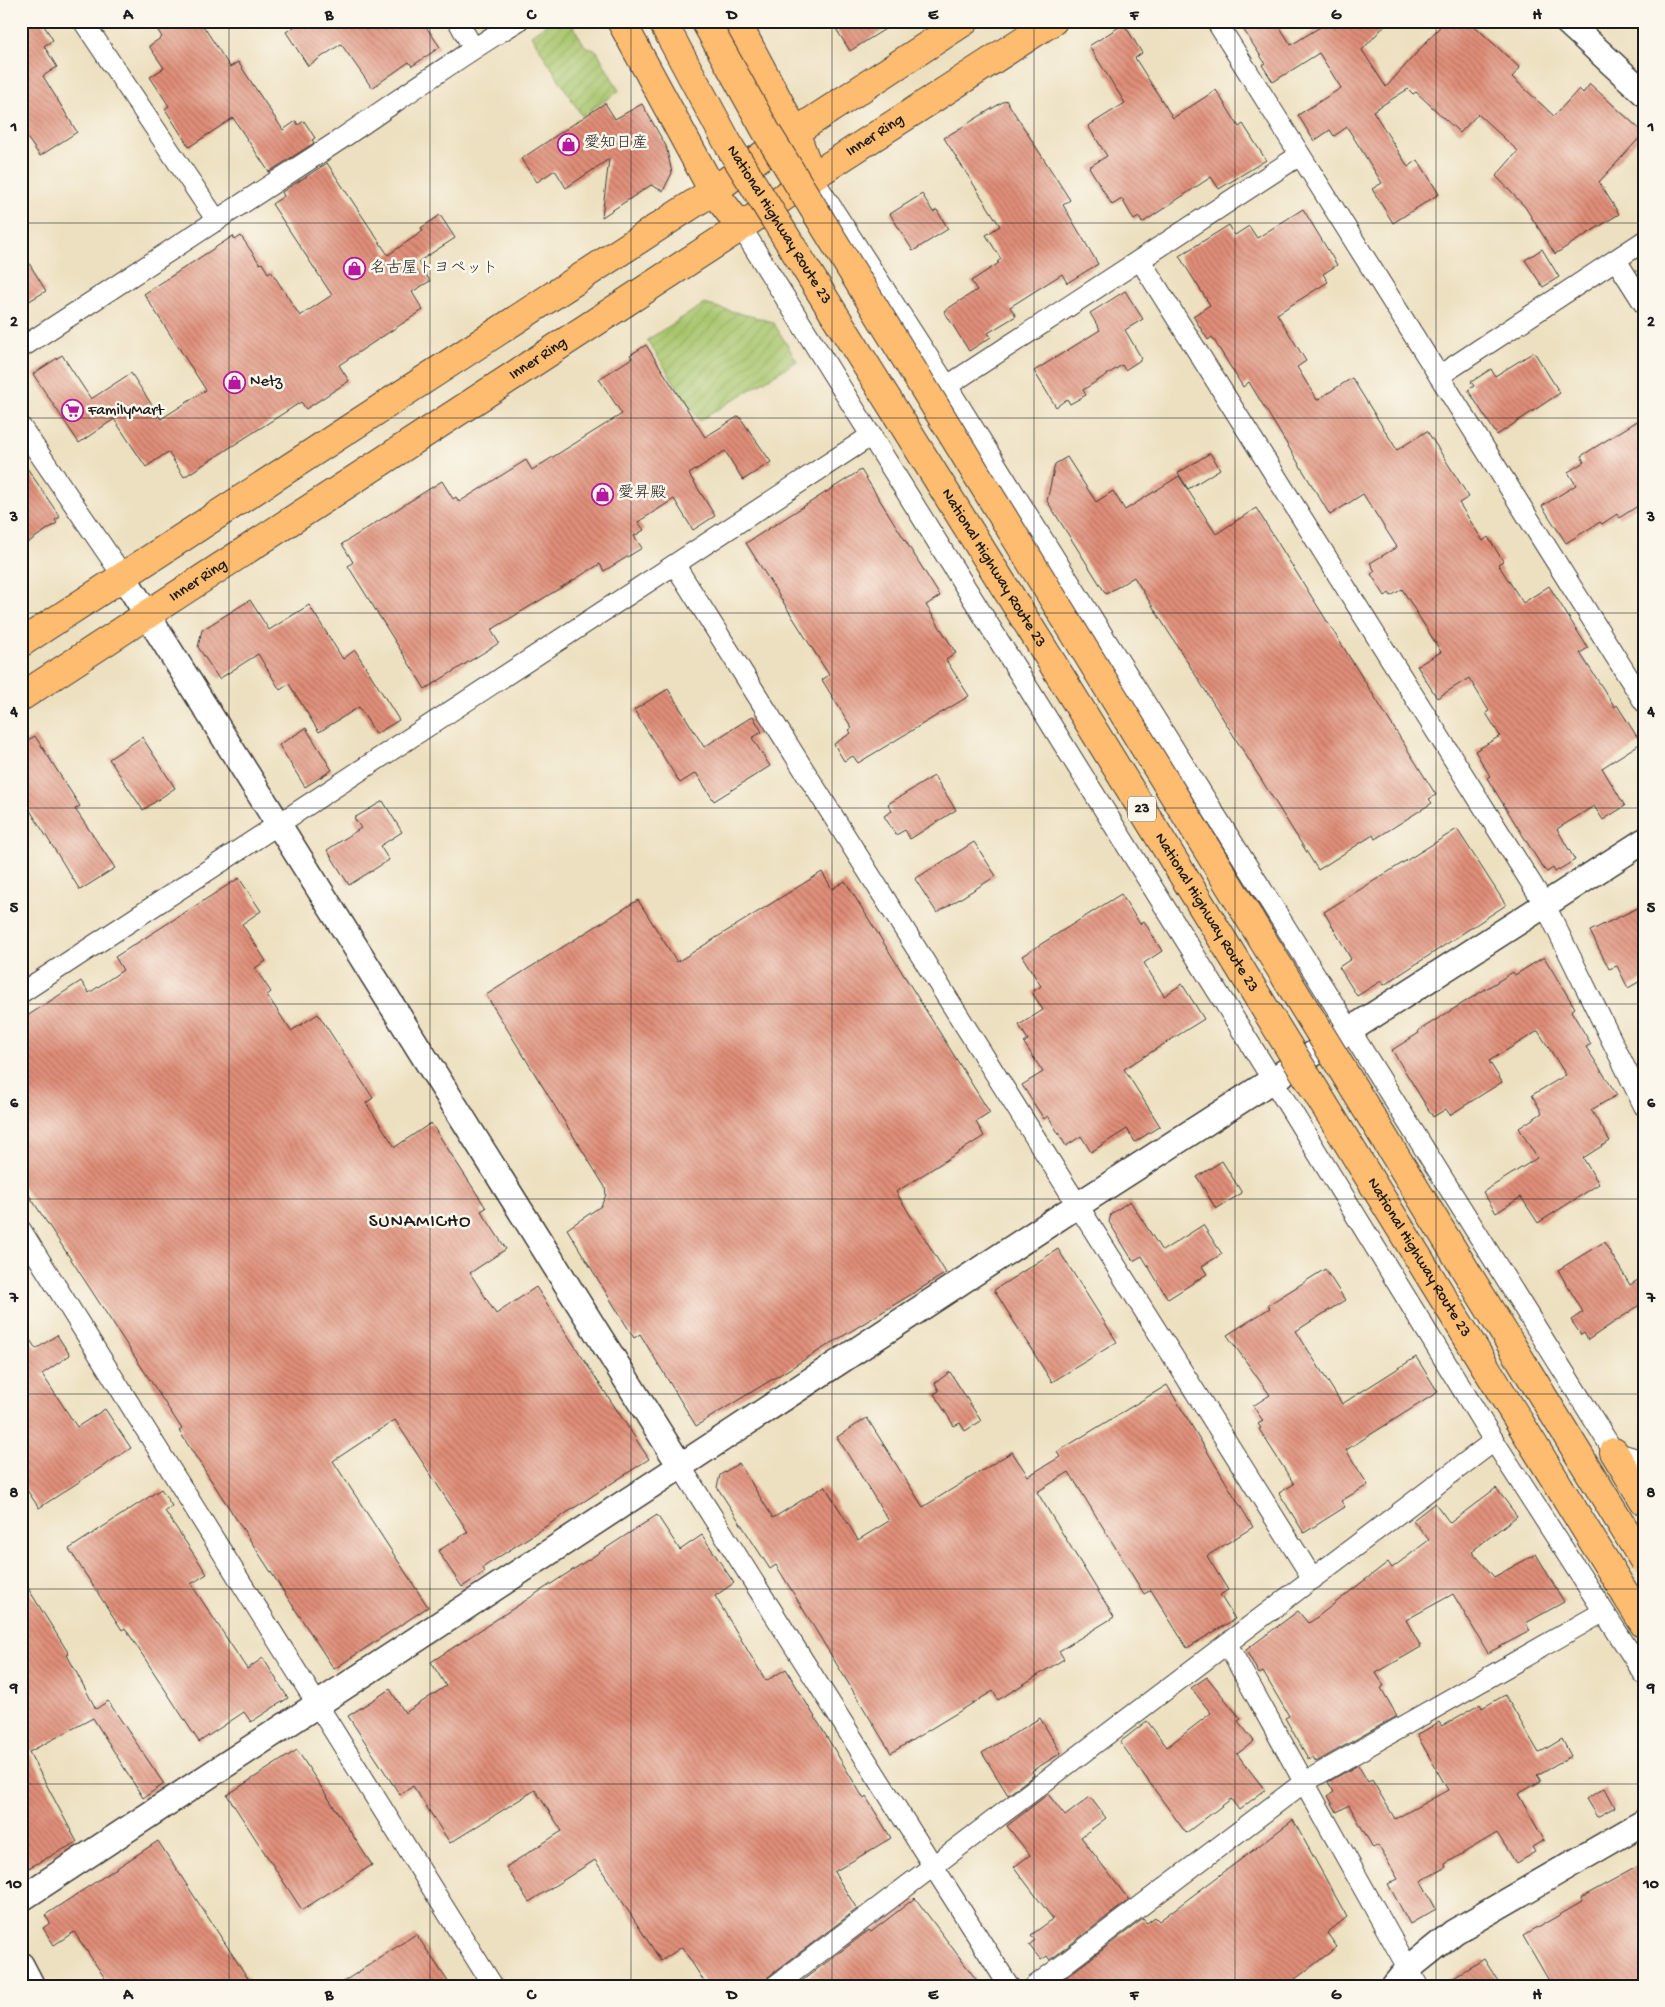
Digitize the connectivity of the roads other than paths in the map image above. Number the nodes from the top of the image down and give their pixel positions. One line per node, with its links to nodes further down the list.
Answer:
1 (83, 21): 18 (street)
2 (458, 21): 12 (street)
3 (518, 21): 12 (street)
4 (621, 21): 17 (main road)
5 (662, 21): 52 (main road, National Highway Route 23 / 23, bridge)
6 (705, 21): 49 (main road, National Highway Route 23 / 23, bridge)
7 (736, 21): 14 (main road)
8 (965, 21): 14 (main road)
9 (1053, 21): 16 (main road, Inner Ring)
10 (1216, 21): 15 (street)
11 (1566, 21): 13 (street)
12 (472, 48): 18 (street)
13 (1644, 93)
14 (795, 132): 16 (main road); 17 (main road)
15 (1300, 155): 21 (street); 25 (street)
16 (812, 177): 19 (main road, Inner Ring); 26 (street)
17 (712, 191): 19 (main road); 30 (main road)
18 (217, 221): 24 (street)
19 (741, 227): 28 (street); 31 (main road, Inner Ring)
20 (1644, 241): 22 (street)
21 (1140, 260): 26 (street); 37 (street)
22 (1616, 260): 23 (street); 25 (street)
23 (1644, 304)
24 (21, 348)
25 (1439, 376): 34 (street)
26 (947, 386): 39 (street)
27 (21, 427): 30 (street)
28 (872, 435): 29 (street); 40 (street)
29 (675, 565): 35 (street); 42 (street)
30 (123, 576): 31 (street); 32 (main road)
31 (148, 615): 33 (main road, Inner Ring); 35 (street)
32 (21, 643)
33 (21, 697)
34 (1644, 702)
35 (278, 825): 38 (street); 47 (street)
36 (1644, 841): 37 (street)
37 (1545, 905): 39 (street); 41 (street)
38 (21, 993)
39 (1350, 1032): 40 (street); 45 (street)
40 (1272, 1079): 42 (street); 44 (street)
41 (1644, 1106)
42 (1078, 1205): 47 (street); 50 (street)
43 (21, 1230): 55 (street)
44 (1494, 1441): 50 (street); 51 (street)
45 (1614, 1452): 46 (street); 48 (main road)
46 (1644, 1461)
47 (681, 1467): 55 (street); 58 (street)
48 (1644, 1500)
49 (1644, 1561)
50 (1313, 1579): 53 (street)
51 (1603, 1612): 54 (street); 56 (street)
52 (1644, 1624)
53 (1227, 1644): 56 (street); 58 (street)
54 (1644, 1674)
55 (319, 1704): 59 (street); 63 (street)
56 (1304, 1782): 61 (street); 66 (street)
57 (1644, 1822): 61 (street)
58 (932, 1866): 64 (street); 65 (street)
59 (21, 1899)
60 (21, 1965): 62 (street)
61 (1407, 1980)
62 (32, 1986)
63 (493, 1986)
64 (775, 1986)
65 (1009, 1986)
66 (1035, 1986)

